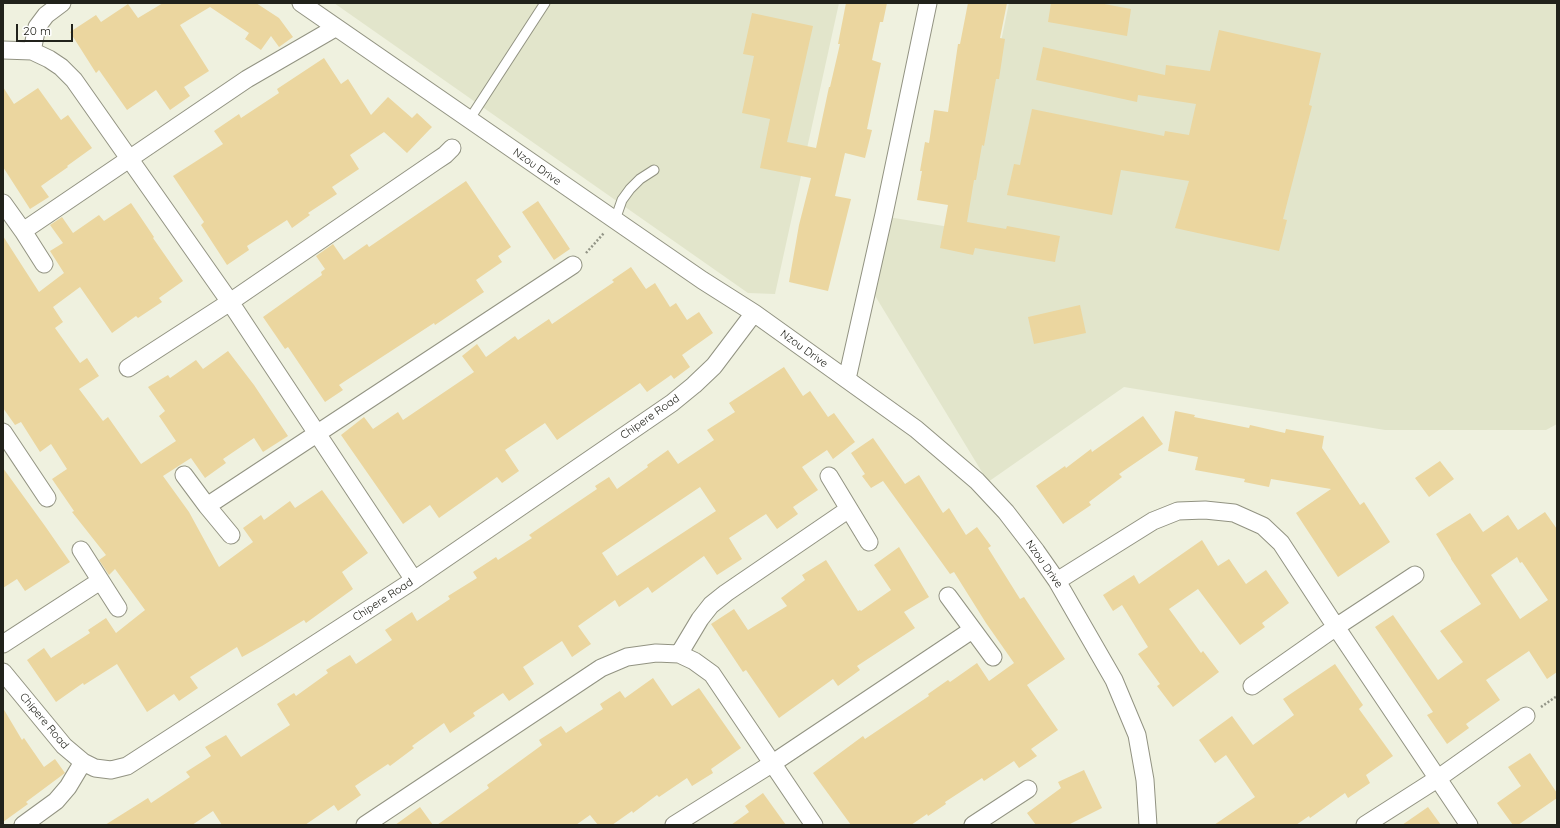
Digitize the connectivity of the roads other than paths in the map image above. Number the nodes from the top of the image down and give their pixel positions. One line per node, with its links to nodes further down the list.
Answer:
1 (62, 3): 7 (street)
2 (545, 3): 8 (lane)
3 (928, 3): 20 (street)
4 (306, 4): 5 (street, Nzou Drive)
5 (335, 28): 8 (street, Nzou Drive); 10 (street)
6 (3, 50): 7 (street)
7 (32, 51): 10 (street)
8 (469, 120): 13 (street, Nzou Drive)
9 (452, 148): 17 (street)
10 (130, 159): 14 (street); 17 (street)
11 (654, 170): 13 (lane)
12 (3, 203): 14 (street)
13 (615, 220): 18 (street, Nzou Drive)
14 (23, 231): 15 (street)
15 (44, 264)
16 (573, 265): 21 (street)
17 (230, 302): 19 (street); 21 (street)
18 (754, 313): 20 (street, Nzou Drive); 32 (street, Chipere Road)
19 (128, 368)
20 (846, 379): 34 (street, Nzou Drive)
21 (317, 433): 26 (street); 32 (street)
22 (5, 441): 25 (street)
23 (184, 475): 26 (street)
24 (829, 476): 27 (street)
25 (47, 498)
26 (207, 506): 28 (street)
27 (849, 509): 29 (street); 40 (street)
28 (231, 535)
29 (869, 542)
30 (81, 550): 33 (street)
31 (1415, 575): 37 (street)
32 (414, 580): 45 (street, Chipere Road)
33 (100, 581): 36 (street); 39 (street)
34 (1057, 581): 37 (street); 54 (street, Nzou Drive)
35 (948, 596): 38 (street)
36 (118, 608)
37 (1336, 627): 43 (street); 47 (street)
38 (972, 630): 41 (street); 46 (street)
39 (3, 644)
40 (679, 654): 46 (street); 50 (street)
41 (993, 657)
42 (3, 672): 45 (street, Chipere Road)
43 (1252, 686)
44 (1526, 716): 47 (street)
45 (83, 762): 49 (street)
46 (773, 763): 51 (street); 52 (street)
47 (1438, 779): 55 (street); 56 (street)
48 (1028, 789): 53 (street)
49 (23, 825)
50 (364, 825)
51 (674, 825)
52 (814, 825)
53 (973, 825)
54 (1148, 825)
55 (1365, 825)
56 (1469, 825)

